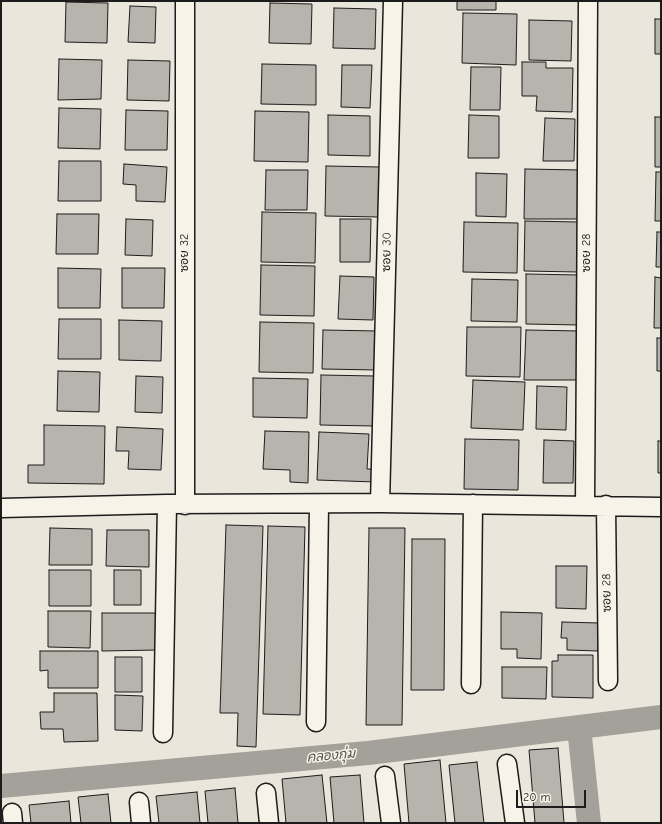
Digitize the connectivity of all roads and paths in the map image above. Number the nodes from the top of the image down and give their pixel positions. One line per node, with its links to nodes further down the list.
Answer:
1 (185, 1): 7 (street, ซอย 32)
2 (393, 1): 5 (street, ซอย 30)
3 (588, 1): 9 (street, ซอย 28)
4 (167, 504): 7 (street); 12 (street); 16 (street)
5 (380, 504): 6 (street); 8 (street)
6 (473, 504): 9 (street); 14 (street)
7 (185, 505): 8 (street)
8 (319, 505): 15 (street)
9 (585, 505): 10 (street)
10 (606, 505): 11 (street); 13 (street, ซอย 28)
11 (661, 507)
12 (1, 508)
13 (608, 681)
14 (471, 684)
15 (316, 722)
16 (163, 733)
17 (507, 764): 24 (street)
18 (385, 776): 23 (street)
19 (266, 793): 22 (street)
20 (139, 802): 21 (street)
21 (141, 823)
22 (269, 823)
23 (391, 823)
24 (514, 823)

